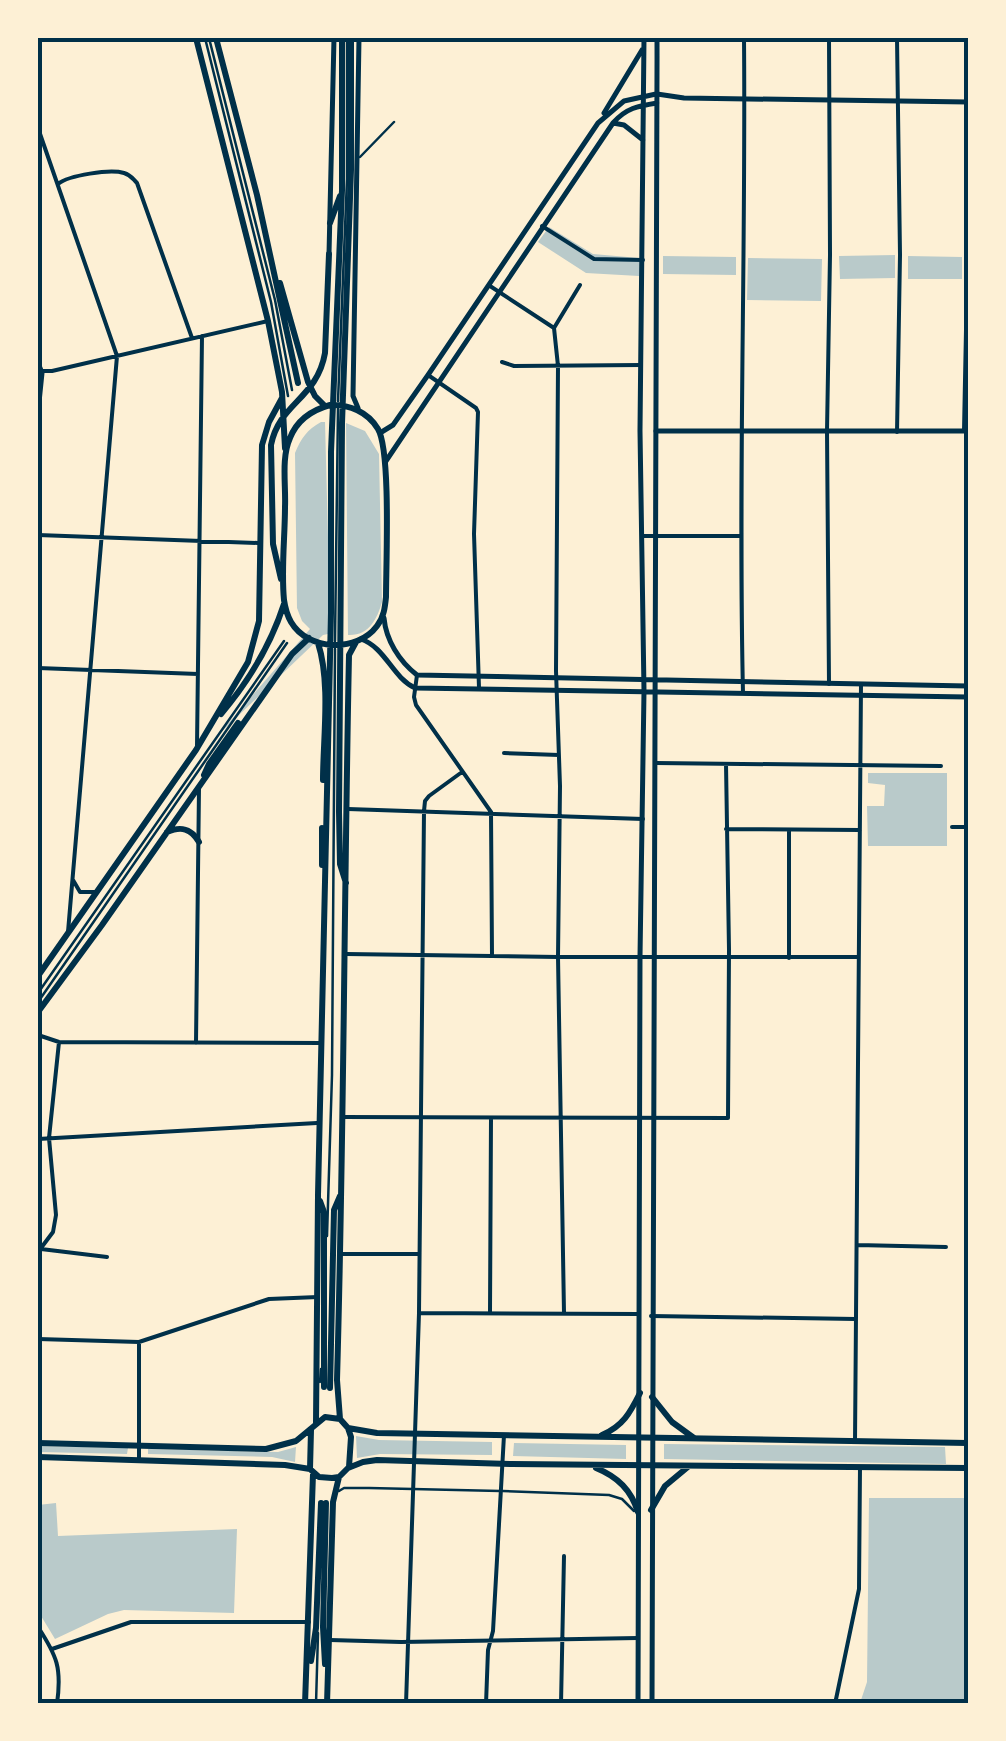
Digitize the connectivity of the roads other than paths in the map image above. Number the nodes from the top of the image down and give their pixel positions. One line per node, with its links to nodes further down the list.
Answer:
1 (196, 38): 42 (main road)
2 (207, 38): 32 (lane); 55 (lane)
3 (216, 38): 34 (main road)
4 (334, 38): 35 (main road)
5 (347, 38): 29 (main road); 30 (lane); 33 (main road)
6 (359, 38): 28 (main road)
7 (644, 38): 13 (main road)
8 (657, 38): 14 (main road)
9 (744, 38): 17 (street)
10 (829, 38): 18 (street)
11 (897, 38): 19 (street)
12 (967, 38): 20 (street)
13 (644, 47): 15 (main road); 24 (main road)
14 (657, 94): 15 (main road); 16 (main road); 21 (main road)
15 (644, 95): 22 (main road); 24 (main road)
16 (684, 98): 17 (main road); 21 (main road)
17 (744, 99): 18 (main road); 62 (street)
18 (829, 99): 19 (main road); 60 (street)
19 (897, 101): 20 (main road); 63 (street)
20 (968, 102): 61 (street)
21 (657, 103): 22 (main road); 59 (main road)
22 (644, 105): 25 (main road); 27 (main road)
23 (394, 122): 28 (lane)
24 (598, 123): 40 (main road)
25 (613, 123): 27 (main road); 36 (main road)
26 (38, 128): 31 (street)
27 (644, 140): 38 (main road)
28 (356, 161): 29 (lane); 58 (main road)
29 (351, 170): 30 (lane); 125 (main road)
30 (347, 179): 163 (lane)
31 (58, 184): 45 (street); 46 (street)
32 (247, 185): 34 (lane); 54 (lane)
33 (342, 190): 35 (main road); 124 (main road)
34 (260, 209): 54 (main road); 56 (main road)
35 (330, 223): 37 (main road)
36 (542, 226): 38 (street); 41 (main road)
37 (329, 254): 74 (main road)
38 (643, 260): 49 (main road)
39 (580, 285): 43 (street)
40 (490, 286): 41 (street); 52 (main road)
41 (499, 292): 43 (street); 53 (main road)
42 (268, 321): 44 (street); 55 (main road)
43 (554, 328): 50 (street)
44 (202, 336): 45 (street); 72 (street)
45 (192, 338): 46 (street)
46 (117, 356): 51 (street); 71 (street)
47 (502, 362): 50 (street)
48 (38, 363): 51 (main road)
49 (641, 365): 50 (street); 68 (main road)
50 (558, 366): 85 (street)
51 (40, 372): 57 (main road)
52 (428, 375): 53 (street); 64 (main road)
53 (438, 382): 66 (main road); 84 (street)
54 (295, 387)
55 (285, 397): 65 (main road); 73 (main road)
56 (328, 406): 58 (main road); 65 (main road)
57 (38, 412)
58 (361, 412): 64 (main road)
59 (656, 431): 62 (main road); 69 (main road)
60 (826, 431): 62 (main road); 63 (main road); 89 (street)
61 (966, 431): 63 (main road)
62 (742, 432): 70 (street)
63 (897, 432)
64 (380, 433): 66 (main road)
65 (286, 459): 74 (main road)
66 (384, 464): 76 (main road)
67 (38, 535): 71 (street)
68 (642, 536): 69 (street); 86 (main road)
69 (656, 536): 70 (street); 87 (main road)
70 (741, 536): 88 (street)
71 (103, 537): 72 (street); 81 (street)
72 (200, 540): 73 (street); 82 (street)
73 (261, 543): 101 (main road)
74 (284, 586): 75 (main road)
75 (284, 602): 77 (main road); 101 (main road)
76 (384, 614): 78 (main road); 83 (main road)
77 (308, 638): 79 (main road); 110 (main road)
78 (355, 642): 79 (main road); 92 (main road); 111 (main road)
79 (320, 643): 124 (main road)
80 (38, 668): 81 (street)
81 (91, 671): 82 (street); 123 (street)
82 (198, 674): 102 (street)
83 (417, 675): 84 (main road); 92 (street)
84 (478, 677): 85 (main road); 93 (street)
85 (556, 678): 86 (main road); 94 (street)
86 (644, 680): 87 (main road); 95 (main road)
87 (656, 680): 88 (main road); 96 (main road)
88 (742, 682): 89 (main road); 97 (street)
89 (829, 684): 90 (main road)
90 (861, 684): 91 (main road); 98 (street)
91 (968, 686)
92 (415, 688): 93 (main road); 109 (street)
93 (478, 688): 94 (main road)
94 (558, 689): 95 (main road); 104 (street)
95 (644, 691): 96 (main road); 115 (main road)
96 (656, 692): 97 (main road); 105 (main road)
97 (743, 693): 98 (main road)
98 (861, 694): 99 (main road); 107 (street)
99 (968, 697)
100 (238, 723): 110 (main road)
101 (210, 728): 102 (main road)
102 (196, 750): 126 (main road)
103 (504, 754): 104 (street)
104 (559, 755): 114 (street)
105 (655, 763): 106 (street); 134 (main road)
106 (726, 764): 107 (street); 118 (street)
107 (860, 766): 108 (street); 120 (street)
108 (941, 766)
109 (462, 772): 112 (street); 113 (street)
110 (200, 786): 121 (main road); 122 (street)
111 (346, 809): 112 (street); 125 (main road)
112 (424, 811): 113 (street); 129 (street)
113 (491, 812): 114 (street); 130 (street)
114 (560, 816): 115 (street); 131 (street)
115 (643, 819): 133 (main road)
116 (952, 827): 117 (street)
117 (968, 827)
118 (726, 829): 119 (street); 135 (street)
119 (789, 830): 120 (street); 136 (street)
120 (860, 830): 132 (street)
121 (166, 833): 122 (main road); 140 (main road)
122 (199, 842): 143 (street)
123 (73, 880): 126 (street); 127 (street)
124 (325, 880): 144 (main road)
125 (346, 883): 128 (main road)
126 (97, 892): 127 (main road)
127 (68, 932): 137 (main road)
128 (346, 954): 129 (street); 145 (main road)
129 (422, 955): 130 (street); 146 (street)
130 (492, 956): 131 (street)
131 (558, 957): 133 (street); 148 (street)
132 (859, 957): 136 (street); 156 (street)
133 (640, 958): 134 (street); 149 (main road)
134 (654, 958): 135 (street); 150 (main road)
135 (729, 958): 136 (street); 150 (street)
136 (788, 958)
137 (38, 976)
138 (38, 994): 139 (lane)
139 (38, 1002)
140 (38, 1012)
141 (38, 1035): 142 (street)
142 (58, 1042): 143 (street); 152 (street)
143 (196, 1043): 144 (street)
144 (322, 1043): 151 (main road)
145 (343, 1117): 146 (street); 154 (main road)
146 (420, 1118): 147 (street); 160 (street)
147 (490, 1118): 148 (street); 165 (street)
148 (561, 1118): 149 (street); 166 (street)
149 (640, 1118): 150 (street); 167 (main road)
150 (653, 1118): 168 (main road)
151 (320, 1123): 152 (street); 155 (main road)
152 (49, 1138): 153 (street); 158 (street)
153 (38, 1139)
154 (342, 1190): 159 (main road); 163 (main road)
155 (318, 1195): 162 (main road); 163 (main road)
156 (857, 1245): 157 (street); 169 (street)
157 (946, 1247)
158 (39, 1250): 161 (street)
159 (340, 1254): 160 (street); 174 (main road)
160 (419, 1254): 164 (street)
161 (107, 1257)
162 (318, 1297): 171 (street); 175 (main road)
163 (324, 1312)
164 (419, 1313): 165 (street); 177 (street)
165 (490, 1313): 166 (street)
166 (564, 1313): 167 (street)
167 (640, 1314): 172 (main road)
168 (652, 1316): 169 (street); 173 (main road)
169 (856, 1319): 183 (street)
170 (38, 1338): 171 (street)
171 (139, 1342): 186 (street)
172 (640, 1393): 179 (main road); 180 (main road)
173 (652, 1397): 181 (main road); 182 (main road)
174 (340, 1420): 175 (main road); 176 (main road)
175 (313, 1426): 186 (main road); 198 (main road)
176 (348, 1428): 177 (main road); 196 (main road)
177 (416, 1433): 178 (main road); 189 (street)
178 (504, 1435): 179 (main road); 190 (street)
179 (596, 1438): 180 (main road)
180 (638, 1438): 181 (main road); 192 (main road)
181 (652, 1438): 182 (main road); 193 (main road)
182 (695, 1439): 183 (main road)
183 (855, 1442): 185 (main road)
184 (38, 1443): 186 (main road)
185 (968, 1444)
186 (139, 1445): 188 (street)
187 (38, 1457): 188 (main road)
188 (139, 1460): 198 (main road)
189 (415, 1462): 190 (main road); 196 (main road); 200 (street)
190 (502, 1464): 191 (main road); 201 (street)
191 (590, 1465): 192 (main road); 204 (main road)
192 (638, 1465): 193 (main road); 204 (main road)
193 (651, 1465): 194 (main road); 203 (main road)
194 (690, 1465): 195 (main road); 203 (main road)
195 (860, 1467): 197 (main road); 224 (street)
196 (348, 1468): 199 (main road)
197 (968, 1468)
198 (312, 1471): 199 (main road); 207 (main road)
199 (338, 1477): 202 (main road)
200 (414, 1490): 201 (lane); 202 (lane); 213 (street)
201 (502, 1491): 204 (lane); 211 (street)
202 (334, 1495): 212 (main road)
203 (652, 1510): 223 (main road)
204 (638, 1516): 210 (main road)
205 (564, 1556): 209 (street)
206 (320, 1601): 218 (lane)
207 (310, 1622): 214 (street); 215 (main road)
208 (38, 1626): 214 (street)
209 (563, 1638): 210 (street); 211 (street); 221 (street)
210 (638, 1638): 222 (main road)
211 (491, 1639): 213 (street); 220 (street)
212 (330, 1640): 213 (street); 216 (main road)
213 (407, 1642): 219 (street)
214 (52, 1649): 217 (street)
215 (306, 1702): 216 (main road)
216 (327, 1702)
217 (57, 1704)
218 (316, 1704)
219 (406, 1704)
220 (486, 1704)
221 (561, 1704)
222 (638, 1704)
223 (652, 1704)
224 (835, 1704)

